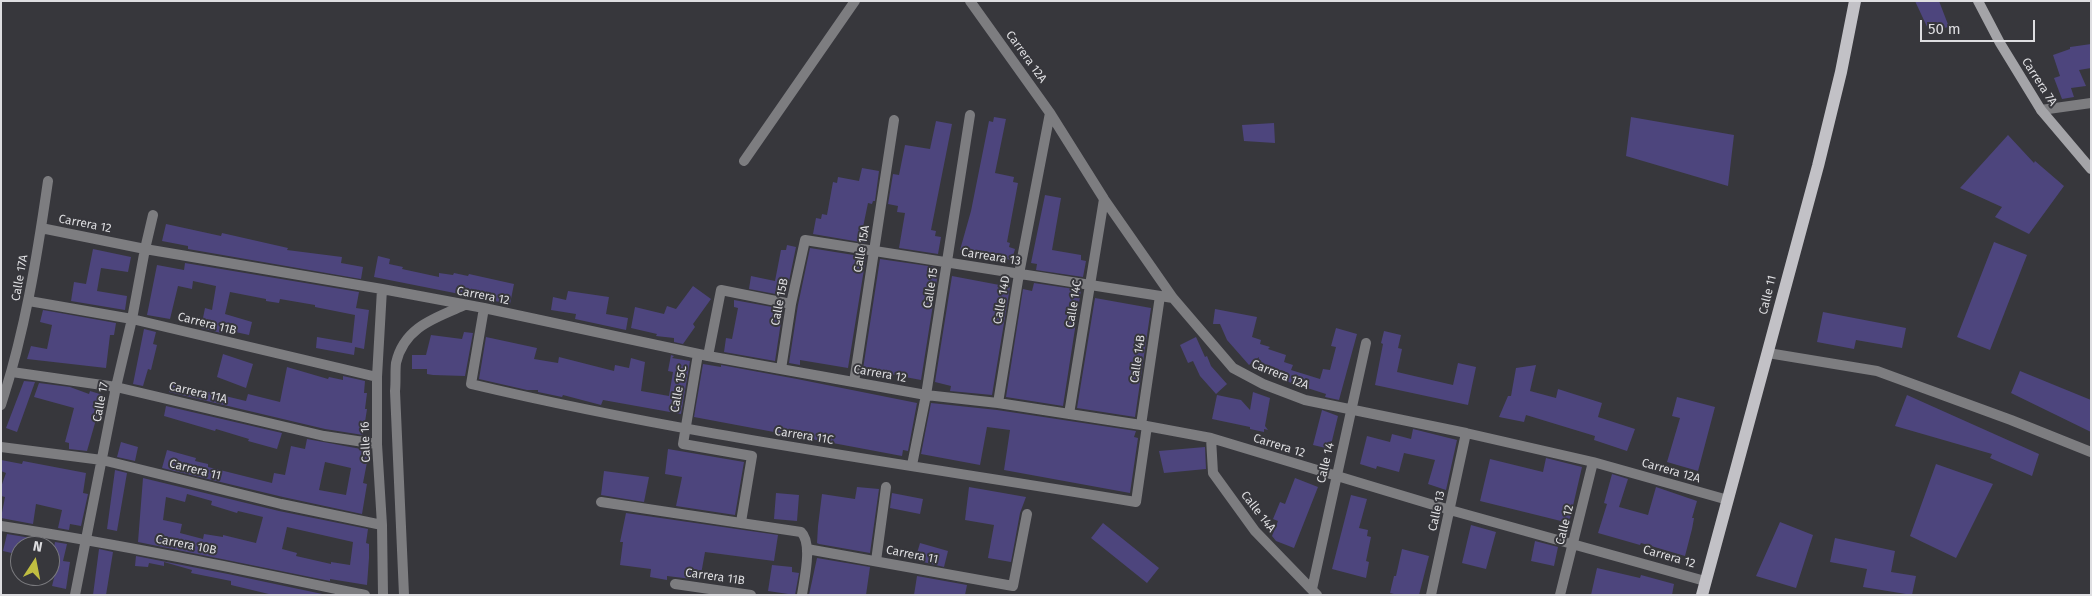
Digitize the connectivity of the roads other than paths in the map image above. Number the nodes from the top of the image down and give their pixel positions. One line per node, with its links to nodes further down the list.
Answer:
1 (855, 1): 10 (street)
2 (970, 1): 7 (street, Carrera 12A)
3 (1855, 1): 31 (main road, Calle 11)
4 (1978, 1): 6 (street, Carrera 7A)
5 (2091, 103): 6 (street)
6 (2041, 110): 11 (street, Carrera 7A)
7 (1050, 113): 13 (street, Carrera 12A); 20 (street, Calle 14D)
8 (970, 115): 19 (street, Calle 15)
9 (894, 120): 18 (street, Calle 15A)
10 (744, 161)
11 (2091, 169)
12 (48, 182): 15 (street, Calle 17A)
13 (1104, 199): 21 (street, Calle 14C); 24 (street, Carrera 12A)
14 (153, 215): 17 (street, Calle 17)
15 (41, 228): 17 (street, Carrera 12); 25 (street, Calle 17A)
16 (806, 240): 18 (street, Carreara 13); 26 (street, Calle 15B)
17 (144, 249): 22 (street, Carrera 12); 29 (street, Calle 17)
18 (875, 251): 19 (street, Carreara 13); 36 (street, Calle 15A)
19 (948, 262): 20 (street, Carreara 13); 38 (street, Calle 15)
20 (1019, 274): 21 (street, Carreara 13); 39 (street, Calle 14D)
21 (1090, 285): 23 (street, Carreara 13); 42 (street, Calle 14C)
22 (382, 289): 27 (street, Carrera 12); 35 (street, Calle 16)
23 (1160, 296): 24 (street, Carreara 13); 43 (street, Calle 14B)
24 (1173, 298): 41 (street, Carrera 12A)
25 (30, 301): 29 (street, Carrera 11B); 34 (street, Calle 17A)
26 (792, 304): 32 (street, Calle 15C); 33 (street, Calle 15B)
27 (466, 305): 28 (street, Carrera 12); 73 (street)
28 (484, 308): 32 (street, Carrera 12); 44 (street, Carrera 11C)
29 (132, 319): 35 (street, Carrera 11B); 37 (street, Calle 17)
30 (1366, 343): 41 (street, Calle 14)
31 (1768, 353): 49 (street); 55 (main road, Calle 11)
32 (703, 355): 33 (street, Carrera 12); 44 (street, Calle 15C)
33 (781, 369): 36 (street, Carrera 12)
34 (12, 372): 37 (street, Carrera 11A); 40 (street, Calle 17A)
35 (377, 377): 47 (street, Calle 16)
36 (854, 382): 38 (street, Carrera 12)
37 (116, 387): 47 (street, Carrera 11A); 50 (street, Calle 17)
38 (926, 394): 39 (street, Carrera 12); 52 (street, Calle 15)
39 (998, 403): 42 (street, Carrera 12)
40 (1, 405)
41 (1352, 410): 45 (street, Carrera 12A); 53 (street, Calle 14)
42 (1070, 414): 43 (street, Carrera 12)
43 (1144, 426): 46 (street, Carrera 12); 57 (street, Calle 14B)
44 (685, 427): 52 (street, Carrera 11C); 60 (street)
45 (1466, 433): 51 (street, Carrera 12A); 58 (street, Calle 13)
46 (1211, 438): 53 (street, Carrera 12); 69 (street, Calle 14A)
47 (377, 444): 61 (street, Calle 16)
48 (1, 447): 50 (street, Carrera 11)
49 (2091, 452)
50 (102, 460): 61 (street, Carrera 11); 63 (street, Calle 17)
51 (1593, 462): 55 (street, Carrera 12A); 64 (street, Calle 12)
52 (912, 465): 57 (street, Carrera 11C)
53 (1336, 476): 58 (street, Carrera 12); 69 (street, Calle 14)
54 (886, 486): 66 (street)
55 (1728, 500): 67 (main road, Calle 11)
56 (601, 502): 60 (street)
57 (1136, 502)
58 (1450, 510): 64 (street, Carrera 12); 76 (street, Calle 13)
59 (1027, 514): 66 (street, Carrera 11)
60 (741, 522): 65 (street)
61 (382, 525): 72 (street, Calle 16)
62 (1, 526): 63 (street, Carrera 10B)
63 (87, 539): 70 (street, Calle 17); 71 (street, Carrera 10B)
64 (1573, 544): 67 (street, Carrera 12); 77 (street, Calle 12)
65 (808, 549): 66 (street, Carrera 11); 75 (street)
66 (876, 561)
67 (1705, 581): 78 (main road, Calle 11)
68 (675, 584): 74 (street, Carrera 11B)
69 (1315, 592)
70 (75, 595)
71 (365, 595)
72 (383, 595)
73 (404, 595)
74 (752, 595)
75 (802, 595)
76 (1431, 595)
77 (1560, 595)
78 (1702, 595)

